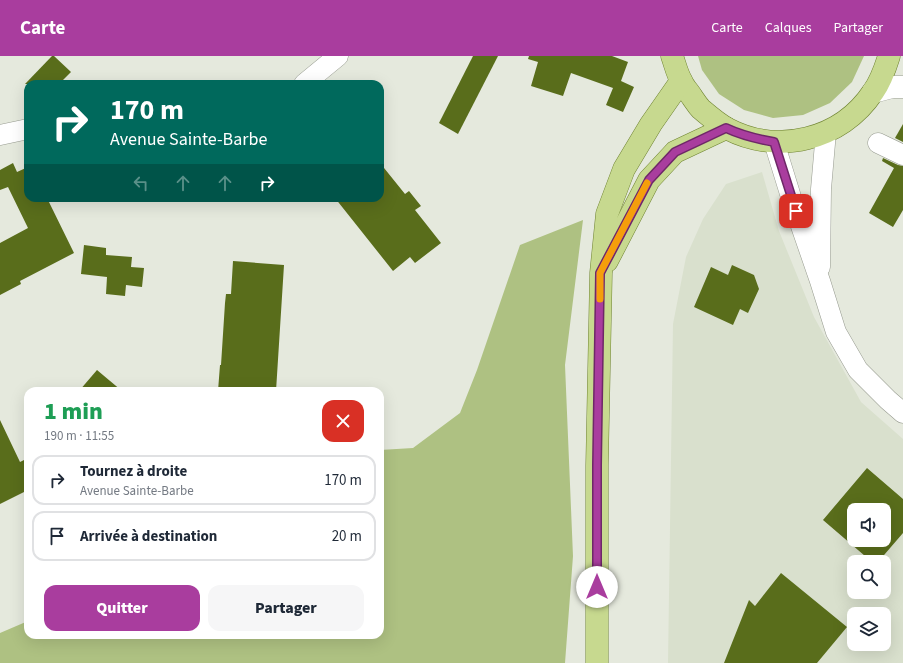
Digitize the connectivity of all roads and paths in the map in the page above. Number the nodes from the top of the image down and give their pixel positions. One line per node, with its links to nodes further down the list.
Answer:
1 (338, 56): 4 (street)
2 (672, 56): 5 (main road)
3 (889, 56): 7 (main road)
4 (309, 80)
5 (681, 81): 8 (main road); 15 (main road)
6 (903, 87): 7 (main road)
7 (873, 92): 10 (main road)
8 (726, 128): 12 (main road); 15 (main road)
9 (24, 130): 11 (street)
10 (826, 132): 12 (main road); 16 (street)
11 (0, 136)
12 (774, 142): 16 (street)
13 (878, 143): 14 (street)
14 (903, 155)
15 (600, 273): 18 (main road)
16 (820, 281): 17 (street)
17 (903, 413)
18 (597, 663)

